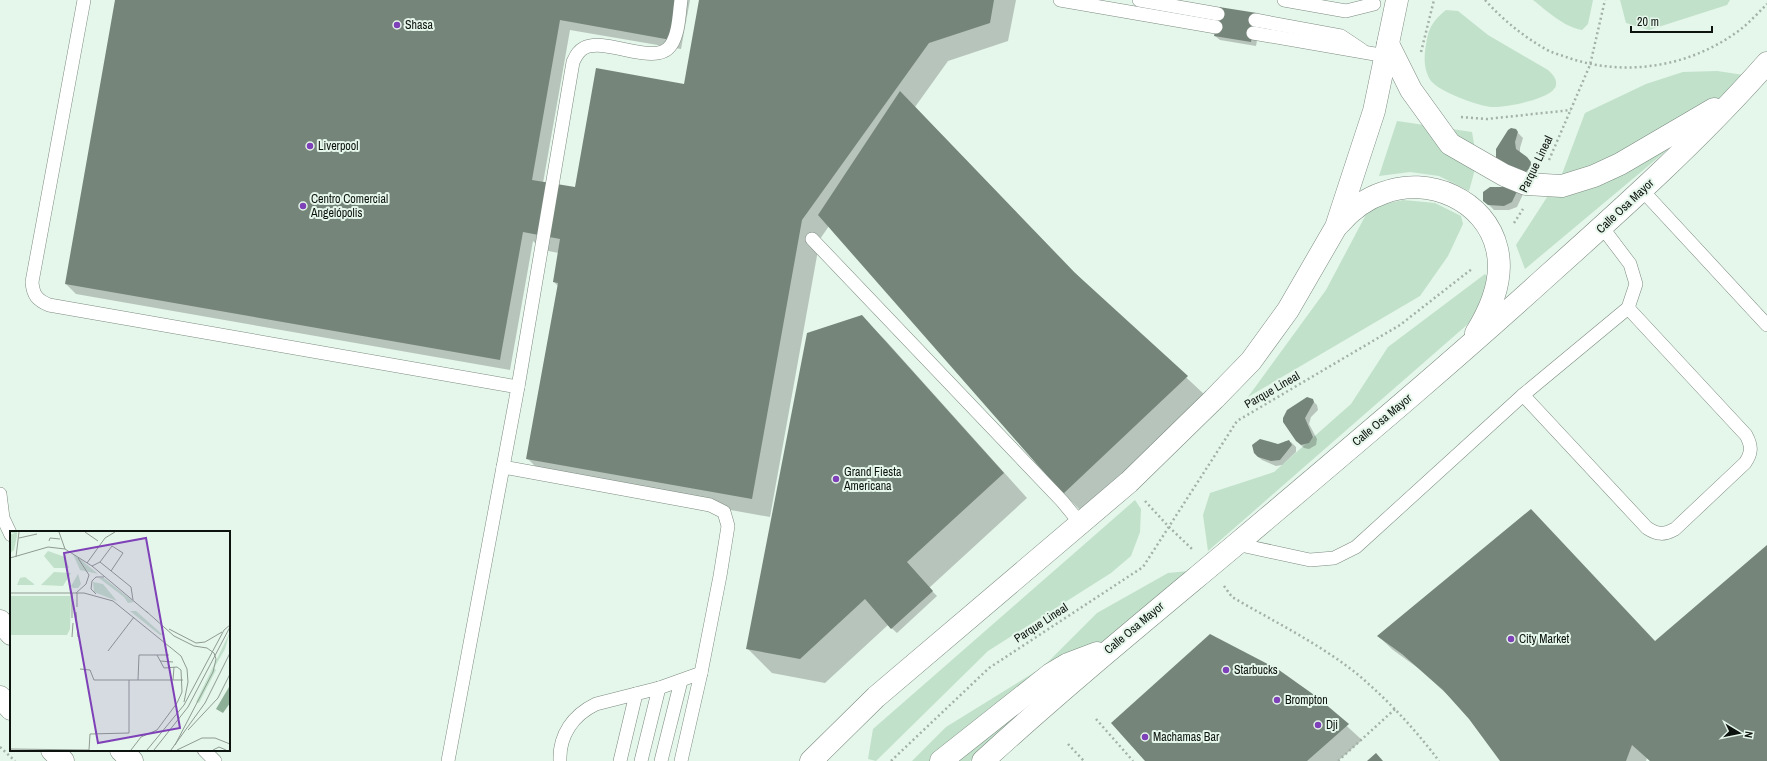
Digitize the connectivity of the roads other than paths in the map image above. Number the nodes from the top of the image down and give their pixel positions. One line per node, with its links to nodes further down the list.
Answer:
1 (84, 0): 20 (lane)
2 (681, 0): 20 (lane)
3 (1060, 0): 4 (lane)
4 (1139, 0)
5 (1284, 0): 7 (lane)
6 (1352, 0): 7 (lane)
7 (1374, 4): 8 (lane)
8 (1396, 4): 10 (street)
9 (1254, 27): 10 (lane)
10 (1387, 50): 12 (street); 14 (street)
11 (1767, 63): 12 (street, Calle Osa Mayor)
12 (1737, 97): 13 (street, Calle Osa Mayor)
13 (1642, 190): 15 (street, Calle Osa Mayor); 18 (lane)
14 (1336, 227): 19 (street); 24 (street)
15 (1602, 227): 17 (lane); 19 (street, Calle Osa Mayor)
16 (812, 239): 24 (lane)
17 (1628, 308): 21 (lane); 21 (lane)
18 (1767, 325)
19 (1468, 348): 26 (street, Calle Osa Mayor)
20 (518, 387): 22 (lane)
21 (1523, 395): 26 (lane)
22 (503, 467): 30 (lane); 42 (lane)
23 (0, 494): 25 (lane)
24 (1081, 524): 48 (street)
25 (10, 533)
26 (1236, 544): 29 (street, Calle Osa Mayor)
27 (0, 621): 28 (street)
28 (10, 633)
29 (1111, 648): 49 (street); 50 (street, Calle Osa Mayor)
30 (701, 673): 31 (lane); 47 (lane)
31 (681, 681): 32 (lane); 46 (lane)
32 (659, 688): 33 (lane); 45 (lane)
33 (636, 694): 43 (lane); 44 (lane)
34 (0, 697): 35 (street)
35 (10, 708)
36 (53, 751): 39 (street)
37 (121, 751): 40 (street)
38 (205, 751): 41 (lane)
39 (63, 761)
40 (132, 761)
41 (215, 761)
42 (448, 761)
43 (560, 761)
44 (620, 761)
45 (642, 761)
46 (661, 761)
47 (681, 761)
48 (811, 761)
49 (941, 761)
50 (983, 761)

